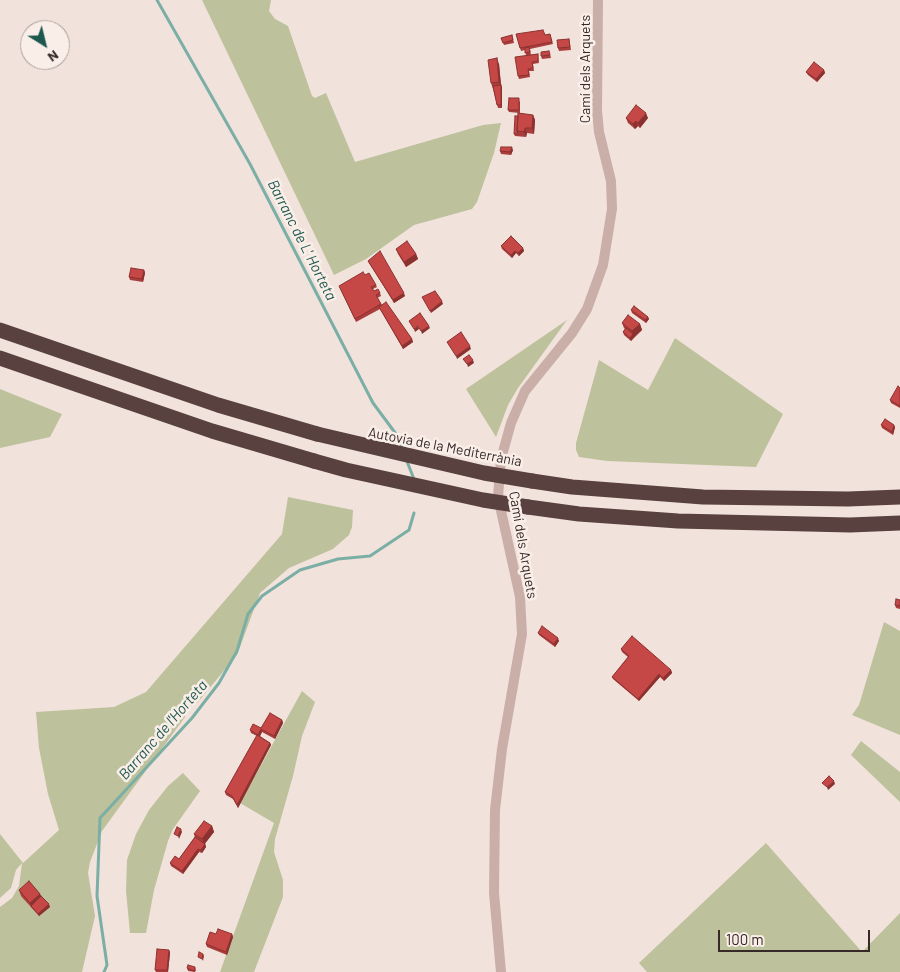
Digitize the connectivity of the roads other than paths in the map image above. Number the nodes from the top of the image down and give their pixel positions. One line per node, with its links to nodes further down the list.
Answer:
1 (598, 0): 6 (street, Camí dels Arquets)
2 (0, 330): 4 (highway, Autovia de la Mediterrània, bridge)
3 (0, 358): 5 (highway, bridge)
4 (900, 497)
5 (900, 523)
6 (501, 972)

